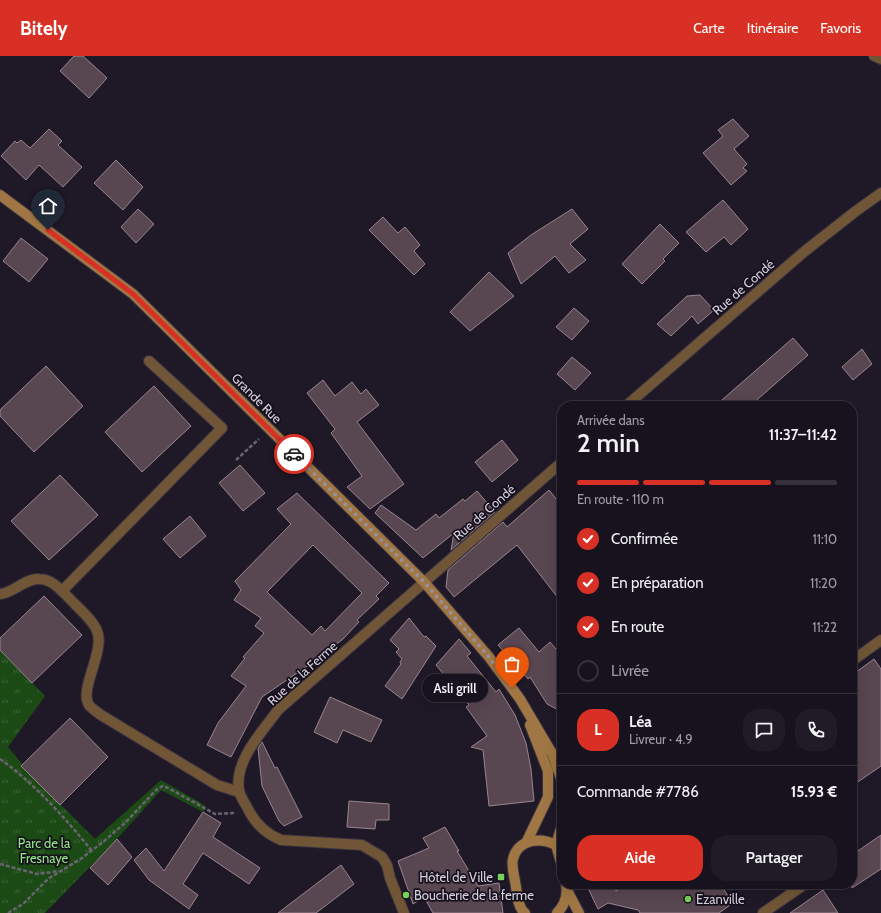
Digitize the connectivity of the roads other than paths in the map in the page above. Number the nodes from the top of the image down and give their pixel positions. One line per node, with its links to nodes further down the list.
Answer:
1 (874, 56): 2 (street)
2 (881, 59)
3 (881, 193): 6 (street, Rue de Condé)
4 (0, 195): 8 (main road, Grande Rue)
5 (149, 361): 9 (street)
6 (632, 401)
7 (557, 466): 8 (street, Rue de Condé)
8 (424, 582): 13 (main road, Grande Rue); 15 (street, Rue de la Ferme)
9 (62, 591): 10 (street); 15 (street)
10 (0, 594)
11 (881, 640): 12 (street)
12 (857, 657)
13 (520, 699): 14 (main road, Grande Rue); 16 (main road, Grande Rue)
14 (557, 767)
15 (239, 792): 23 (street, Rue de la Ferme)
16 (527, 841): 18 (main road); 24 (main road, Grande Rue)
17 (557, 842): 18 (main road)
18 (556, 845): 19 (main road)
19 (557, 848)
20 (567, 889): 25 (main road)
21 (567, 889): 26 (main road)
22 (799, 889): 27 (street)
23 (404, 913)
24 (524, 913)
25 (558, 913)
26 (579, 913)
27 (763, 913)

